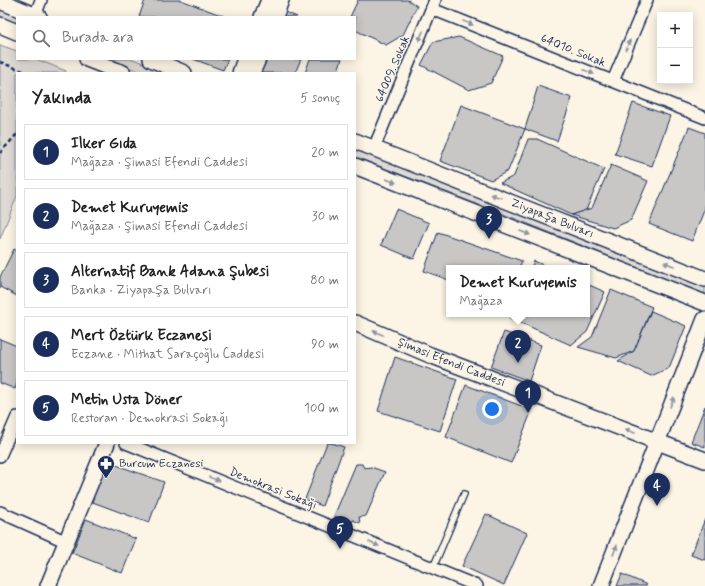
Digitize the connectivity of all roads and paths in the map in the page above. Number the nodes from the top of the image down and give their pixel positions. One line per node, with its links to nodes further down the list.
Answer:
1 (41, 0): 7 (street)
2 (269, 0): 8 (main road)
3 (281, 0): 9 (main road)
4 (646, 0): 22 (street, one-way to 4)
5 (0, 1): 7 (main road)
6 (434, 4): 22 (street, 64010. Sokak, one-way to 22); 26 (street, 64009. Sokak, one-way to 26)
7 (37, 16)
8 (262, 16)
9 (275, 16)
10 (0, 25): 11 (main road)
11 (16, 32)
12 (90, 60): 18 (main road)
13 (153, 60): 19 (main road)
14 (245, 60): 20 (main road)
15 (258, 60): 21 (main road)
16 (0, 62): 17 (path)
17 (25, 72)
18 (120, 72)
19 (182, 72)
20 (240, 72)
21 (252, 72)
22 (613, 81): 23 (street, 64010. Sokak)
23 (705, 118)
24 (16, 135): 27 (path)
25 (356, 141): 26 (main road, Ziyapaşa Bulvarı)
26 (374, 148): 29 (main road, Ziyapaşa Bulvarı, one-way to 26)
27 (0, 153)
28 (356, 166): 30 (main road, Ziyapaşa Bulvarı, one-way to 30)
29 (705, 277)
30 (705, 303)
31 (705, 319): 34 (main road, one-way to 31)
32 (356, 323): 34 (main road, Şimasi Efendi Caddesi, one-way to 32)
33 (16, 419): 38 (street)
34 (657, 441): 39 (main road, Şimasi Efendi Caddesi); 47 (main road, one-way to 34)
35 (97, 444): 42 (main road)
36 (107, 444): 42 (main road)
37 (128, 444): 43 (street, Demokrasi Sokağı, one-way to 43)
38 (0, 456)
39 (705, 460)
40 (464, 494): 43 (lane)
41 (0, 512): 42 (street)
42 (62, 540): 44 (main road); 45 (main road)
43 (433, 568): 46 (street, Demokrasi Sokağı)
44 (39, 586)
45 (48, 586)
46 (477, 586)
47 (601, 586)

